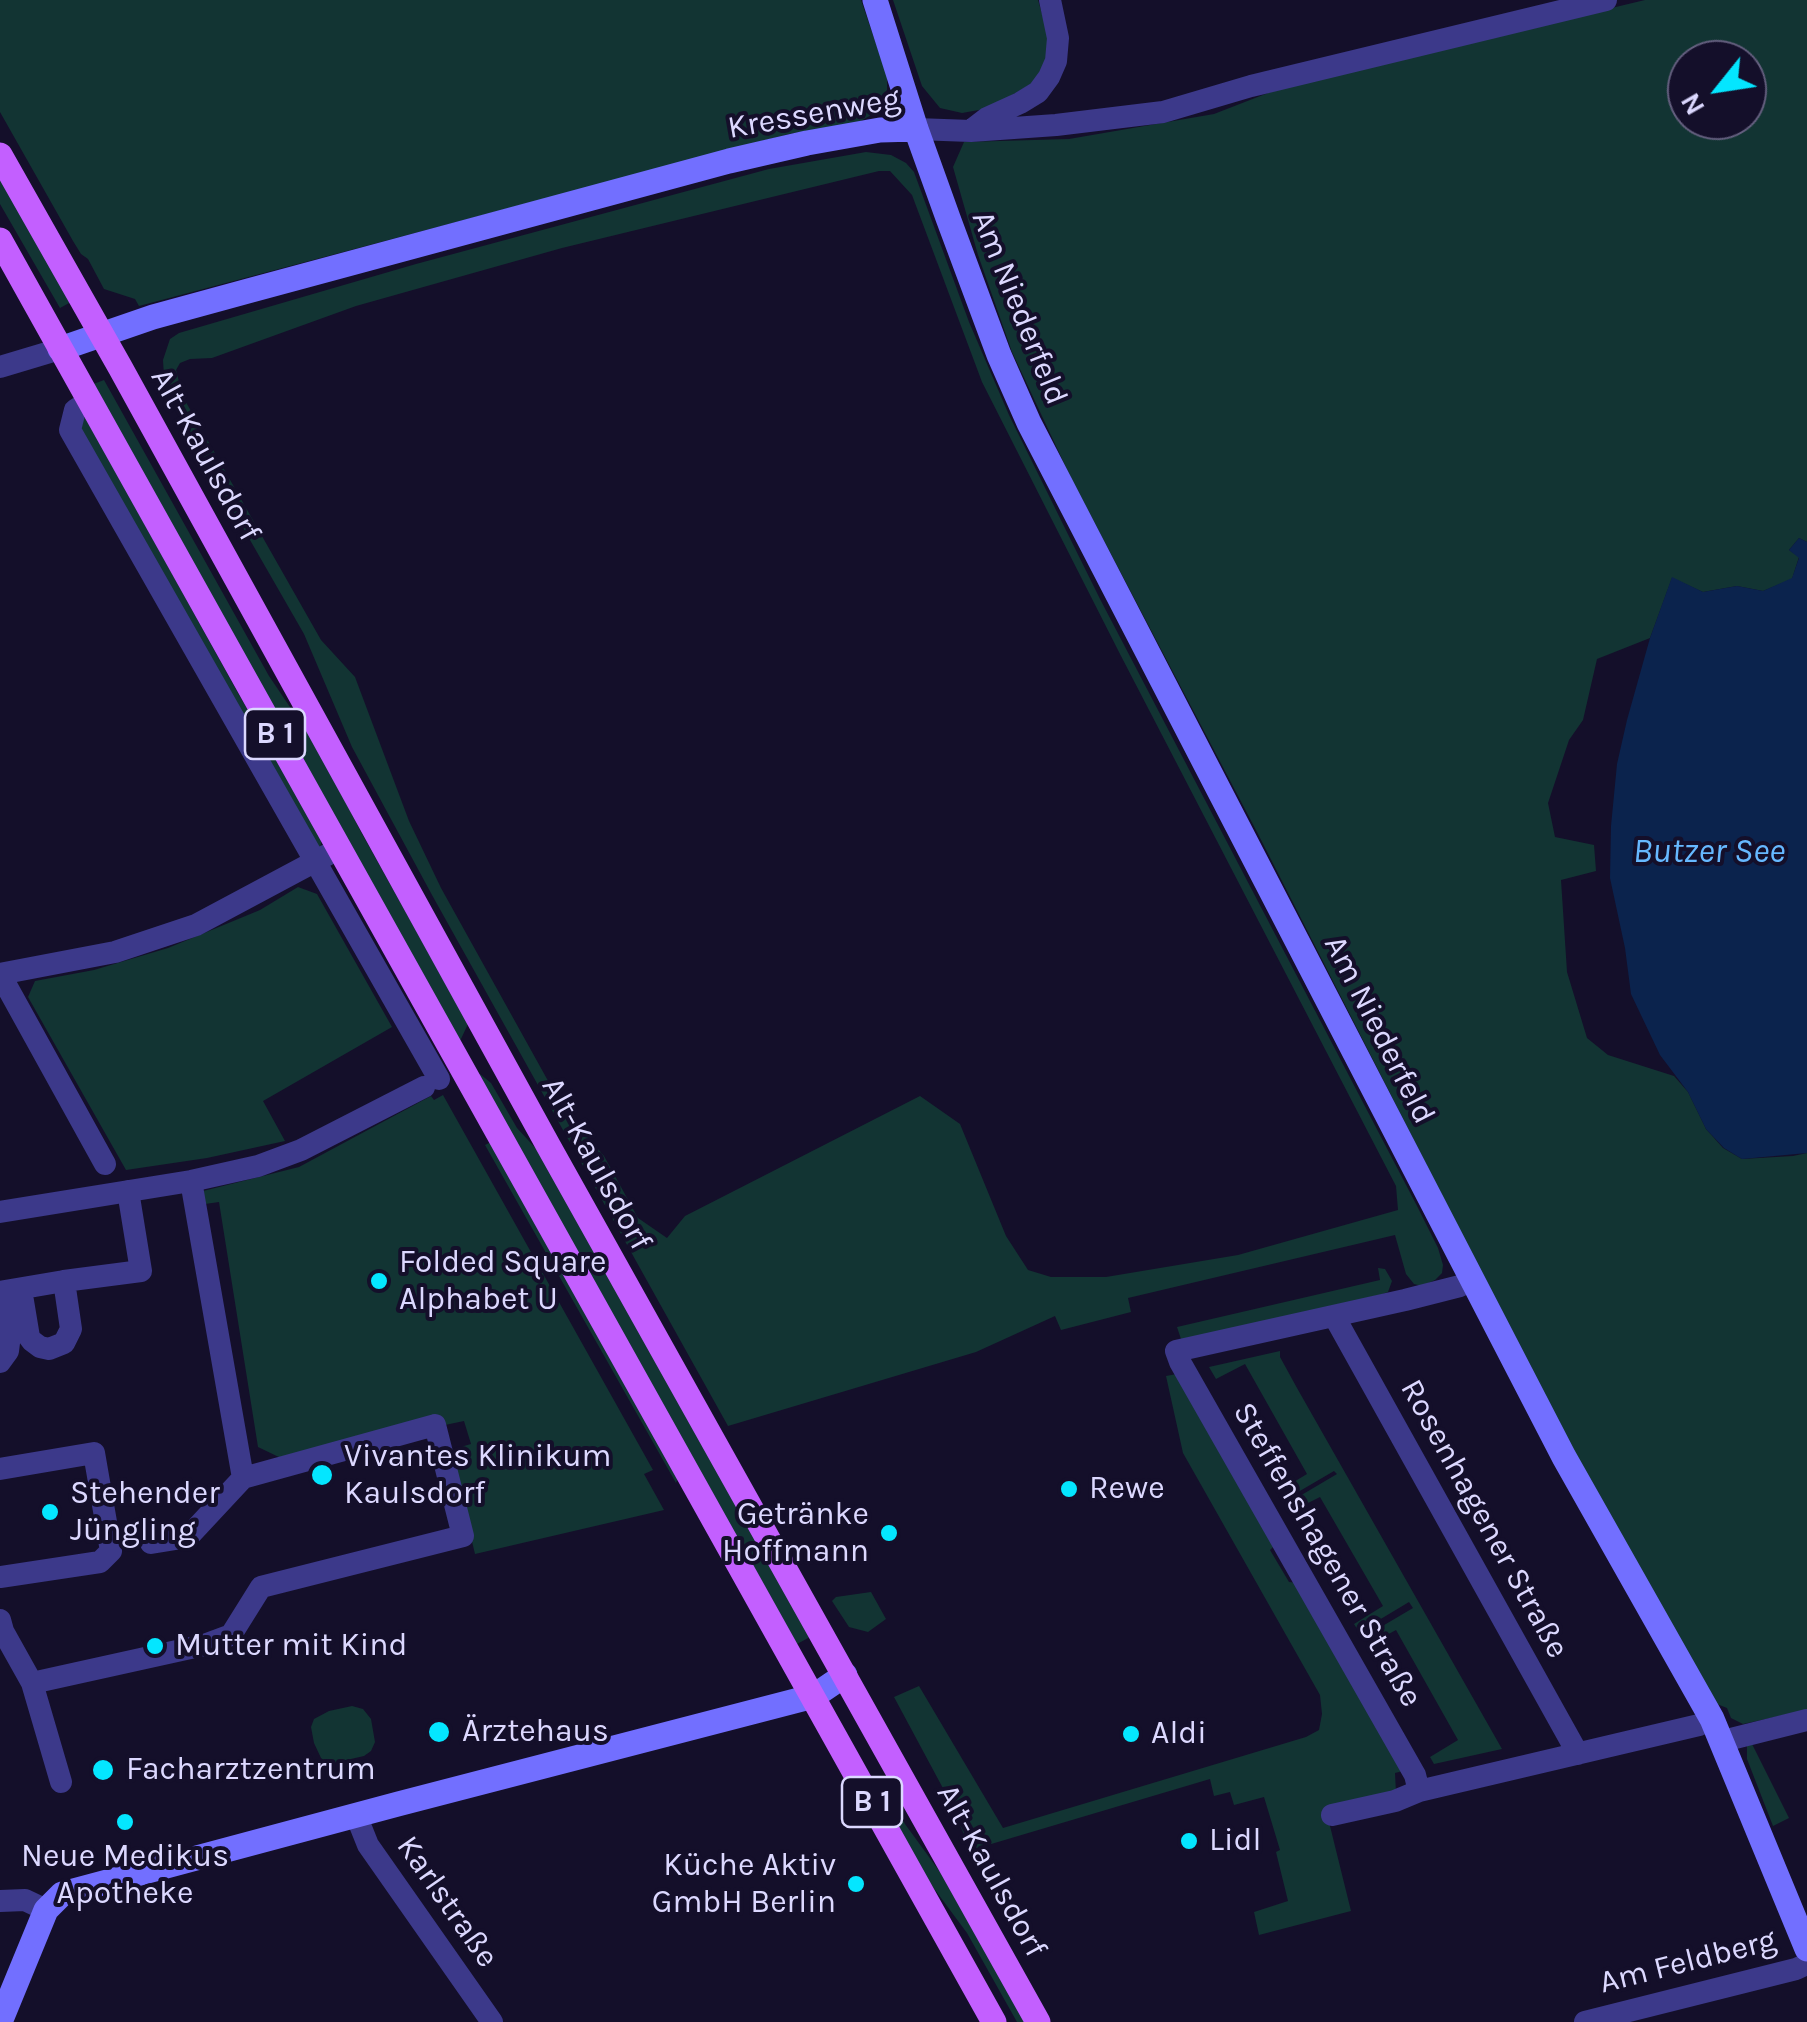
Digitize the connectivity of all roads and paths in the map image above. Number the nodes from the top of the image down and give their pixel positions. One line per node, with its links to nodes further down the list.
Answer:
1 (875, 0): 4 (street, Am Niederfeld)
2 (1050, 0): 5 (street)
3 (1606, 0): 5 (street, Kressenweg)
4 (916, 129): 5 (street, Kressenweg); 8 (street, Kressenweg); 19 (street, Am Niederfeld)
5 (971, 131)
6 (0, 154): 8 (main road, B 1)
7 (0, 240): 9 (main road, B 1)
8 (102, 335): 9 (street, Kressenweg); 30 (main road, Alt-Kaulsdorf / B 1)
9 (60, 349): 10 (street); 11 (main road, B 1)
10 (0, 367)
11 (89, 401): 12 (main road, B 1); 13 (street)
12 (340, 848): 13 (street); 32 (main road, B 1)
13 (316, 862): 14 (street); 16 (street)
14 (0, 974): 15 (street)
15 (104, 1164)
16 (191, 1181): 17 (street); 25 (street)
17 (128, 1191): 18 (street); 20 (street)
18 (0, 1212)
19 (1472, 1280): 22 (street); 34 (street, Am Niederfeld)
20 (64, 1282): 21 (street); 21 (street)
21 (7, 1291): 23 (street)
22 (1334, 1316): 35 (street, Rosenhagener Straße); 37 (street, Steffenshagener Straße)
23 (0, 1362)
24 (0, 1468): 26 (street)
25 (242, 1478): 26 (street); 31 (street)
26 (111, 1551): 27 (street)
27 (0, 1577)
28 (0, 1620): 29 (street)
29 (5, 1645): 31 (street)
30 (845, 1675): 32 (street); 47 (main road, Alt-Kaulsdorf / B 1)
31 (32, 1683): 36 (street)
32 (814, 1696): 38 (street); 46 (main road, B 1)
33 (1807, 1720): 34 (street)
34 (1717, 1730): 35 (street); 42 (street, Am Niederfeld)
35 (1578, 1754): 37 (street)
36 (60, 1782)
37 (1419, 1792): 39 (street)
38 (356, 1815): 41 (street); 45 (street, Karlstraße)
39 (1332, 1815)
40 (0, 1901): 41 (street)
41 (46, 1910): 44 (street)
42 (1807, 1949)
43 (1807, 1964): 48 (street, Am Feldberg)
44 (0, 2022)
45 (492, 2022)
46 (994, 2022)
47 (1038, 2022)
48 (1585, 2022)

